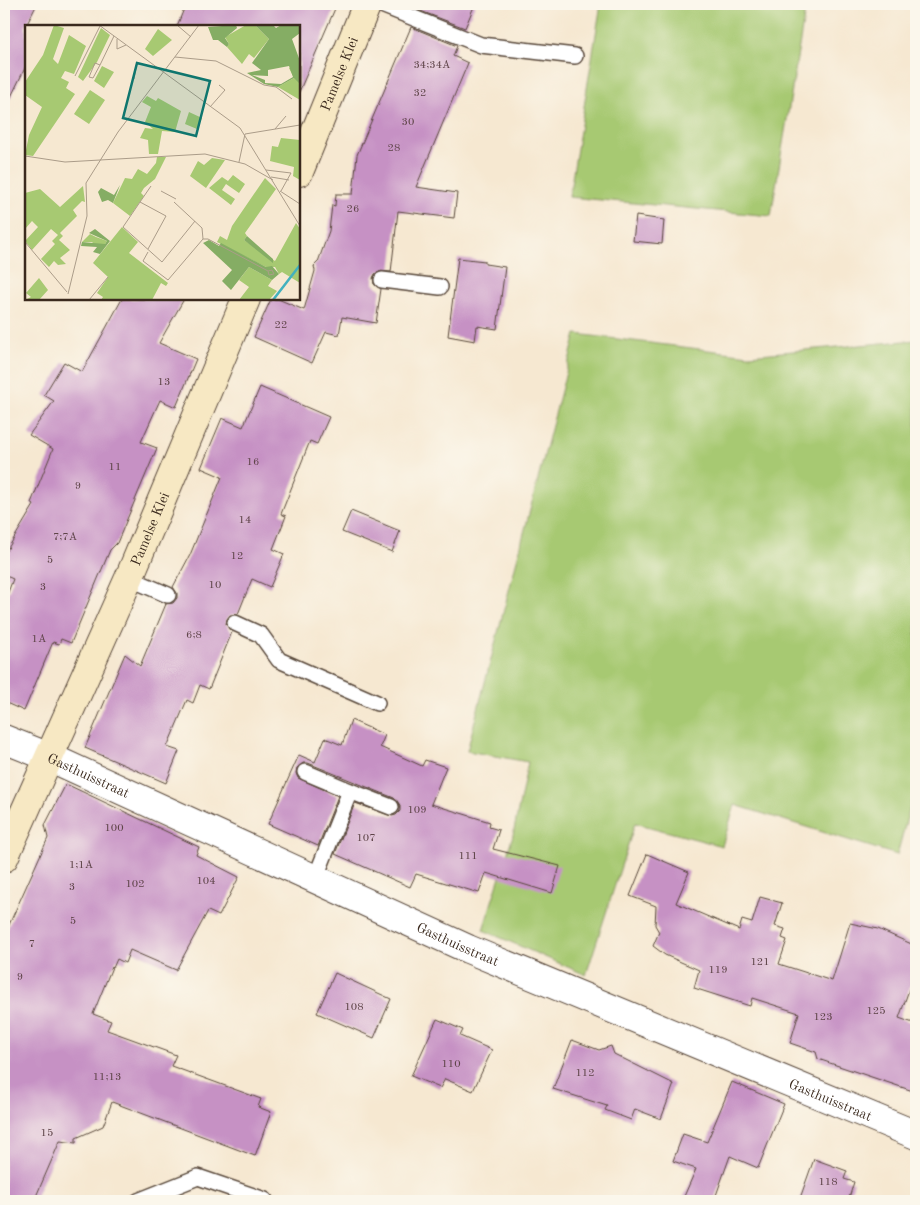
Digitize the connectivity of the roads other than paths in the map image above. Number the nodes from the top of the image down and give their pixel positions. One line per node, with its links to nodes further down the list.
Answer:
1 (367, 4): 4 (main road, Pamelse Klei)
2 (378, 4): 3 (lane)
3 (574, 56)
4 (300, 170)
5 (382, 280): 6 (lane)
6 (440, 287)
7 (246, 300): 8 (main road, Pamelse Klei)
8 (128, 578): 9 (lane); 13 (main road, Pamelse Klei)
9 (168, 595)
10 (235, 623): 11 (lane)
11 (376, 702)
12 (4, 739): 13 (street, Gasthuisstraat)
13 (49, 758): 17 (main road, Pamelse Klei); 18 (street, Gasthuisstraat)
14 (306, 772): 15 (lane)
15 (350, 790): 16 (lane); 18 (lane)
16 (391, 807)
17 (4, 858)
18 (315, 879): 19 (street, Gasthuisstraat)
19 (916, 1135)
20 (265, 1200): 21 (lane)
21 (138, 1201)

